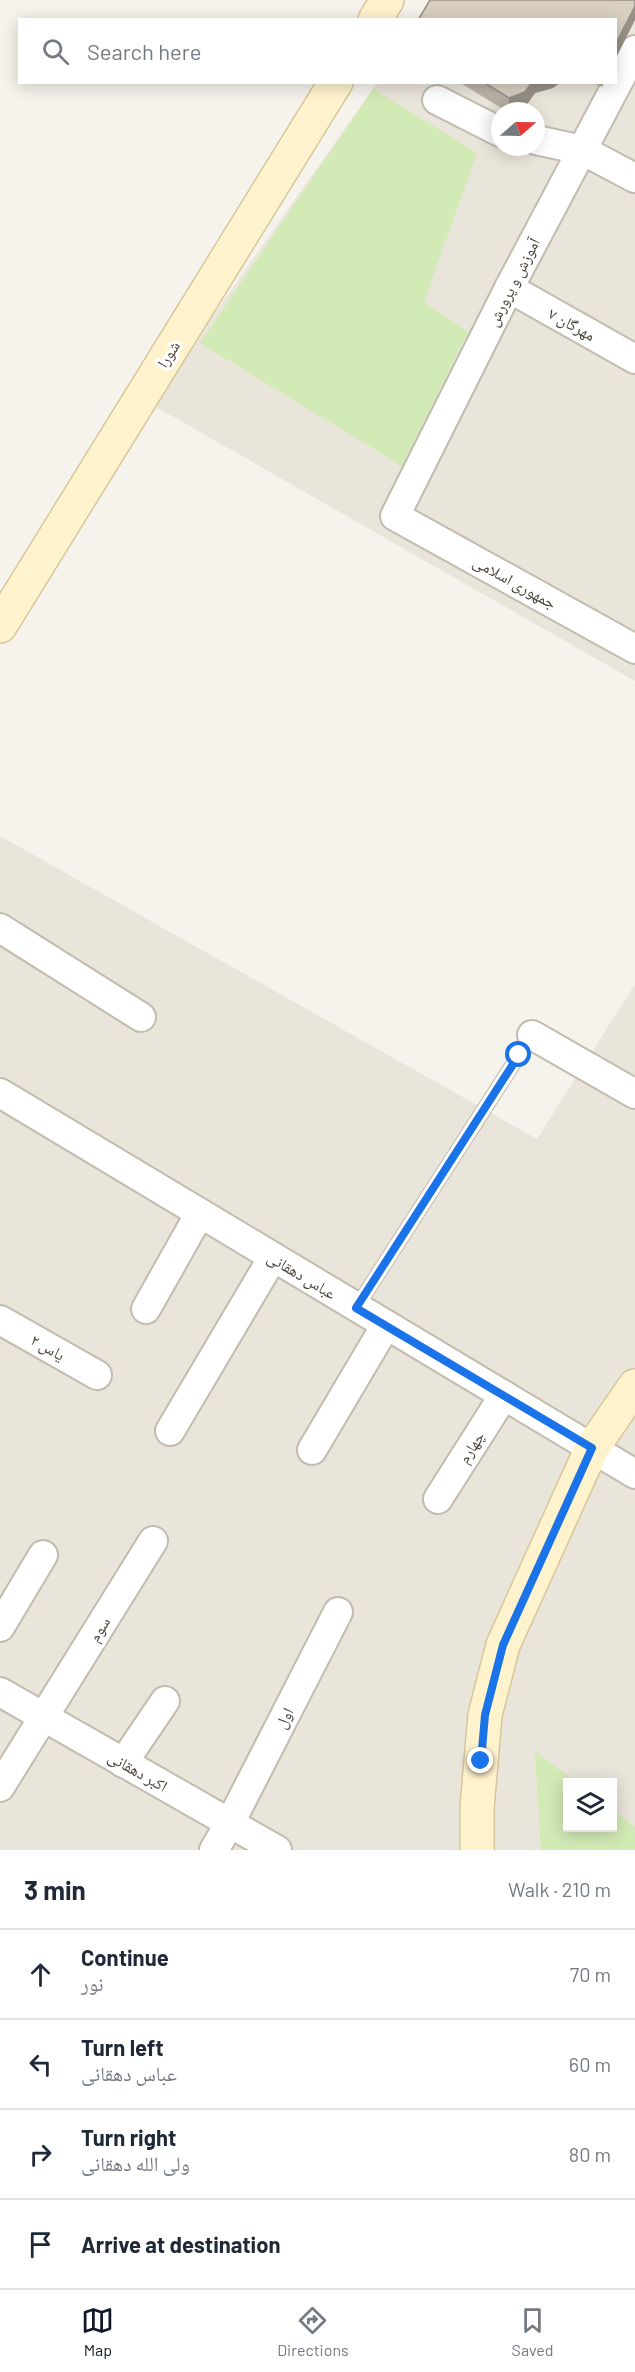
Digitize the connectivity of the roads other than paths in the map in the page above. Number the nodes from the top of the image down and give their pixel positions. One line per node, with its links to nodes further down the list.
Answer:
1 (387, 0): 2 (street)
2 (376, 18)
3 (635, 50): 6 (street, آموزش و پرورش)
4 (335, 84): 15 (street, شورا)
5 (617, 84): 10 (street, آموزش و پرورش)
6 (617, 84)
7 (437, 100): 8 (street)
8 (491, 127)
9 (545, 142): 10 (street)
10 (582, 150): 11 (street); 12 (street, آموزش و پرورش)
11 (635, 178)
12 (508, 288): 13 (street, مهرگان ۷); 14 (street, آموزش و پرورش)
13 (635, 359)
14 (395, 516): 16 (street, جمهوری اسلامی)
15 (0, 626)
16 (635, 649)
17 (0, 927): 18 (street)
18 (141, 1017)
19 (532, 1035): 21 (street); 24 (lane)
20 (0, 1093): 22 (street, عباس دهقانی)
21 (635, 1094)
22 (200, 1214): 23 (street, عباس دهقانی); 25 (street)
23 (273, 1257): 24 (street, عباس دهقانی); 31 (street)
24 (356, 1308): 27 (street, عباس دهقانی)
25 (146, 1309)
26 (0, 1320): 28 (street, یاس ۲)
27 (386, 1324): 30 (street, عباس دهقانی); 33 (street)
28 (97, 1375)
29 (635, 1386): 32 (street)
30 (504, 1395): 32 (street, عباس دهقانی); 35 (street, چهارم)
31 (170, 1431)
32 (592, 1448): 34 (street, عباس دهقانی); 48 (street)
33 (312, 1450)
34 (635, 1474)
35 (438, 1499)
36 (153, 1541): 42 (street, سوم)
37 (43, 1555): 39 (street)
38 (338, 1612): 45 (street, اول)
39 (0, 1627)
40 (0, 1692): 42 (street, اکبر دهقانی)
41 (165, 1701): 43 (street)
42 (44, 1718): 43 (street, اکبر دهقانی); 44 (street, سوم)
43 (123, 1763): 45 (street, اکبر دهقانی)
44 (0, 1787)
45 (230, 1823): 46 (street, اول); 47 (street, اکبر دهقانی)
46 (214, 1850)
47 (277, 1850)
48 (477, 1850)

